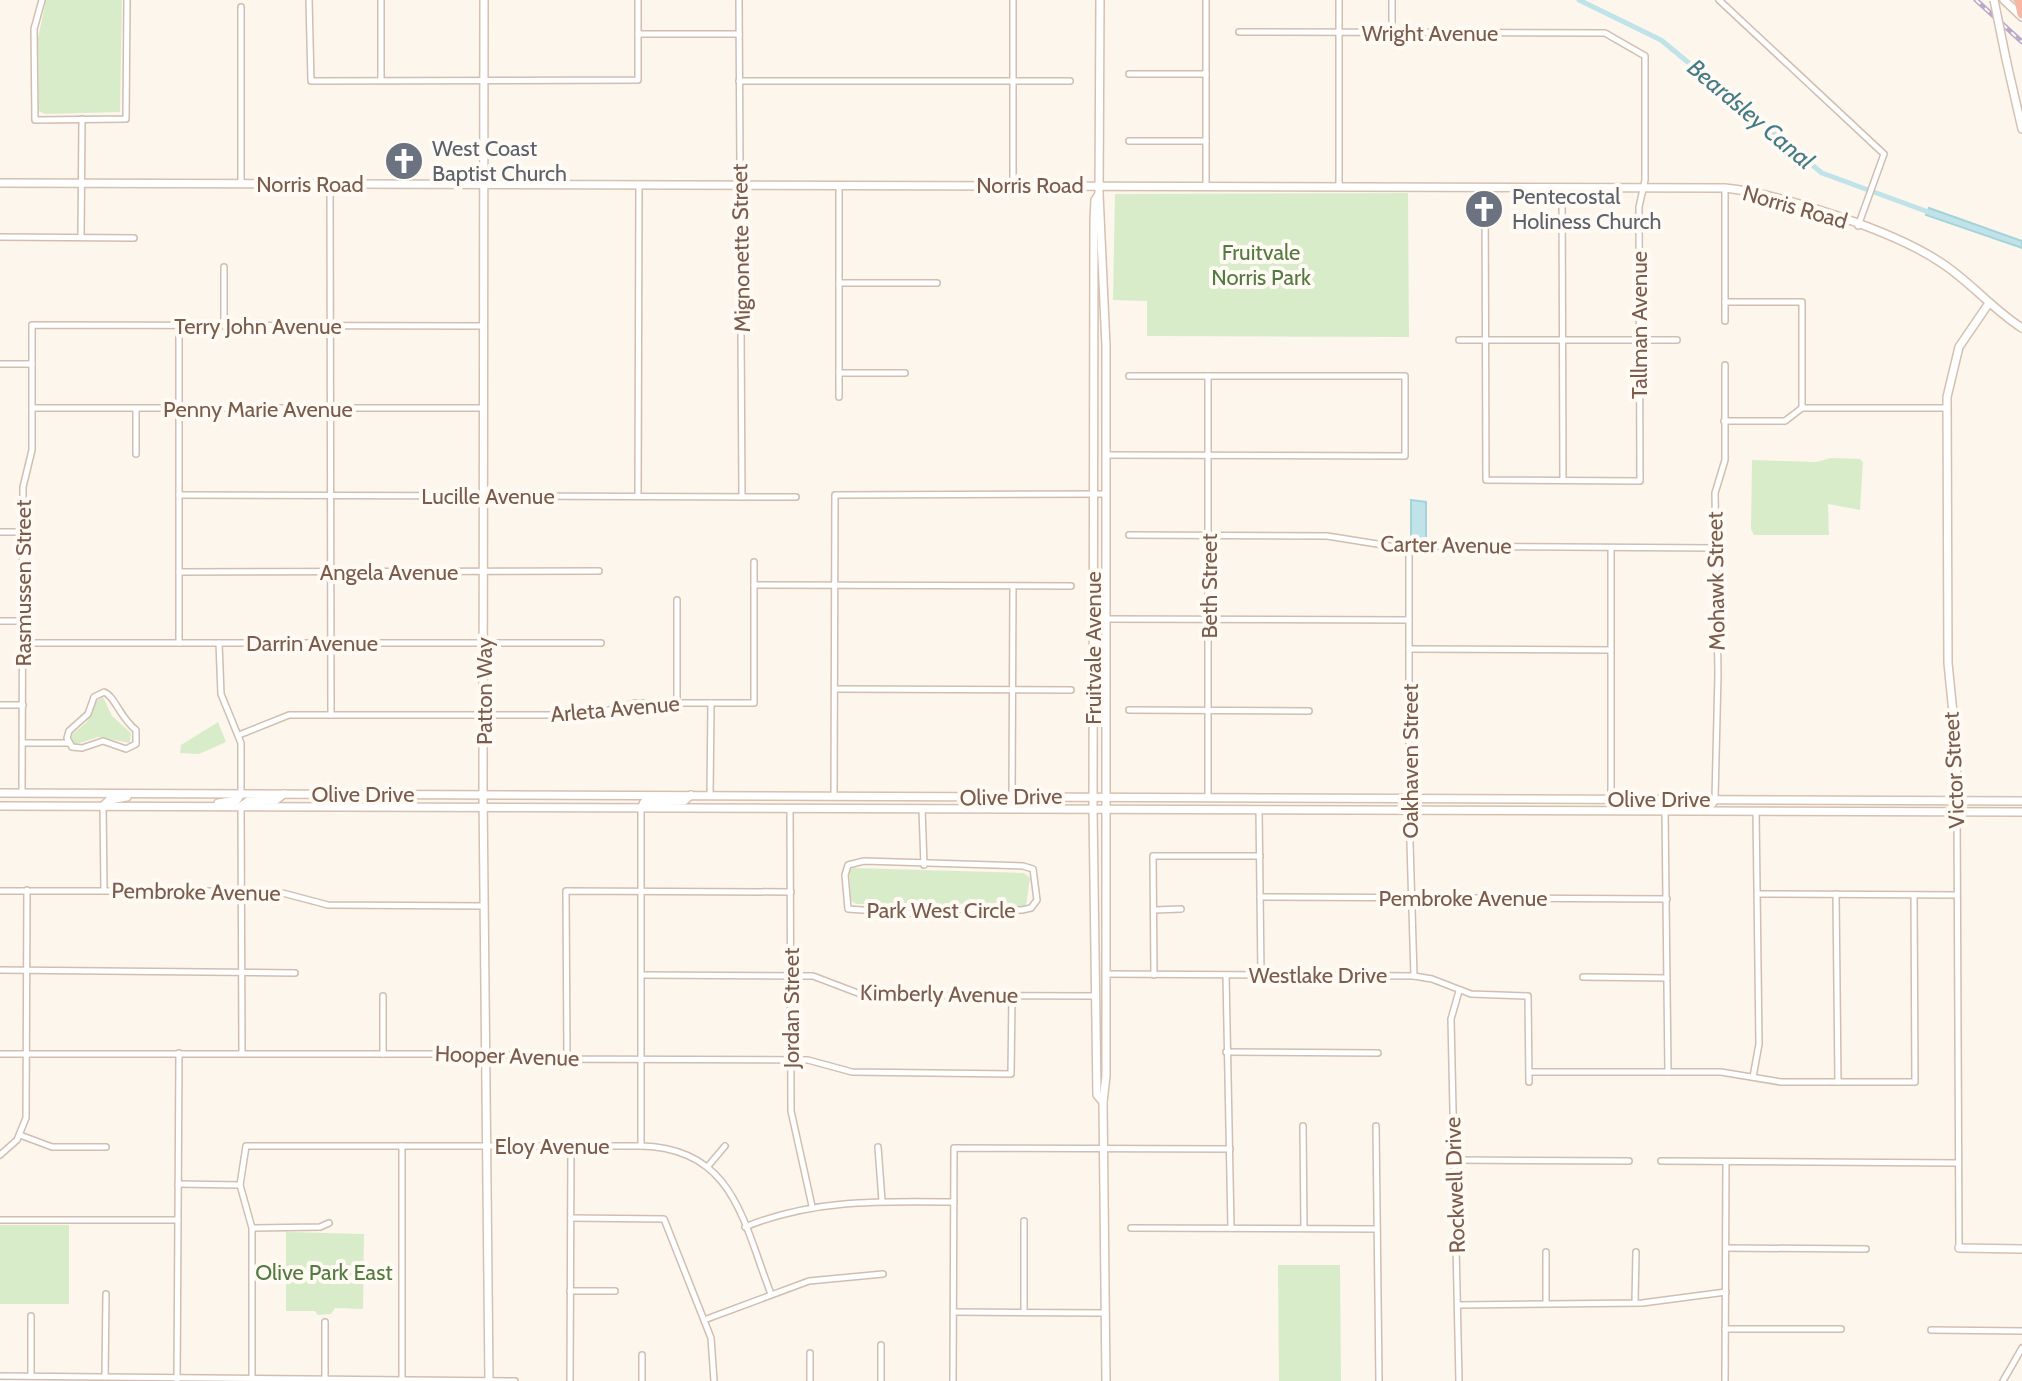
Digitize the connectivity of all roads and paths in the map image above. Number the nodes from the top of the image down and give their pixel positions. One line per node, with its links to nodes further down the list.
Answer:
1 (42, 0): 32 (street)
2 (127, 0): 32 (street)
3 (309, 0): 27 (street)
4 (381, 0): 27 (street)
5 (484, 0): 28 (main road, Patton Way)
6 (638, 0): 22 (street)
7 (739, 0): 23 (street, Mignonette Street)
8 (1013, 0): 30 (street)
9 (1100, 0): 51 (main road, Fruitvale Avenue)
10 (1206, 0): 26 (street)
11 (1339, 0): 20 (street)
12 (1392, 0): 21 (street)
13 (1719, 0): 52 (street)
14 (1994, 0): 33 (main road, bridge)
15 (2004, 0): 18 (main road)
16 (2019, 0): 18 (highway)
17 (241, 7): 38 (street)
18 (2022, 15)
19 (1239, 32): 20 (street, Wright Avenue)
20 (1339, 32): 21 (street, Wright Avenue); 46 (street)
21 (1392, 33): 24 (street, Wright Avenue)
22 (638, 34): 23 (street); 28 (street)
23 (739, 34): 29 (street, Mignonette Street)
24 (1619, 41): 49 (street, Tallman Avenue)
25 (1129, 74): 26 (street)
26 (1206, 74): 35 (street)
27 (381, 80): 28 (street)
28 (484, 80): 40 (main road, Patton Way)
29 (739, 81): 30 (street); 42 (street, Mignonette Street)
30 (1013, 81): 31 (street); 44 (street)
31 (1070, 81)
32 (82, 119): 37 (street)
33 (2022, 129)
34 (1129, 141): 35 (street)
35 (1206, 141): 45 (street)
36 (0, 183): 37 (main road, Norris Road)
37 (81, 183): 38 (main road, Norris Road); 54 (street)
38 (241, 183): 39 (main road, Norris Road)
39 (330, 184): 40 (main road, Norris Road); 67 (street)
40 (484, 184): 41 (main road, Norris Road); 68 (main road, Patton Way)
41 (639, 184): 42 (main road, Norris Road); 100 (street)
42 (742, 185): 43 (main road, Norris Road); 101 (street, Mignonette Street)
43 (839, 185): 44 (main road, Norris Road); 57 (street)
44 (1013, 185): 51 (main road, Norris Road)
45 (1206, 186): 46 (main road, Norris Road); 51 (main road, Norris Road)
46 (1339, 186): 47 (main road, Norris Road)
47 (1485, 187): 48 (main road, Norris Road); 71 (street)
48 (1562, 187): 49 (main road, Norris Road); 73 (street)
49 (1644, 187): 50 (main road, Norris Road); 74 (street, Tallman Avenue)
50 (1725, 188): 52 (main road, Norris Road); 59 (street)
51 (1100, 190): 61 (main road, Fruitvale Avenue); 62 (main road, Fruitvale Avenue)
52 (1858, 226): 60 (main road, Norris Road)
53 (0, 237): 54 (street)
54 (81, 237): 55 (street)
55 (134, 238)
56 (224, 267): 66 (street)
57 (839, 283): 58 (street); 78 (street)
58 (937, 283)
59 (1725, 302): 63 (street); 85 (street)
60 (1989, 303): 69 (main road, Norris Road); 86 (main road, Victor Street)
61 (1094, 318): 62 (main road); 97 (main road, Fruitvale Avenue)
62 (1105, 318): 92 (main road, Fruitvale Avenue)
63 (1725, 321)
64 (32, 325): 65 (street, Terry John Avenue); 76 (street, Rasmussen Street)
65 (179, 326): 66 (street, Terry John Avenue); 88 (street)
66 (224, 326): 67 (street, Terry John Avenue)
67 (331, 326): 68 (street, Terry John Avenue); 89 (street)
68 (484, 326): 84 (main road, Patton Way)
69 (2022, 328)
70 (1459, 340): 71 (street)
71 (1486, 340): 73 (street); 94 (street)
72 (1677, 340): 74 (street)
73 (1563, 341): 74 (street); 94 (street)
74 (1639, 341): 94 (street, Tallman Avenue)
75 (0, 364): 76 (street)
76 (32, 364): 83 (street, Rasmussen Street)
77 (1725, 365): 90 (street, Mohawk Street)
78 (839, 373): 79 (street); 82 (street)
79 (905, 373)
80 (1129, 376): 81 (street)
81 (1208, 376): 93 (street, Beth Street); 93 (street)
82 (839, 397)
83 (32, 408): 87 (street, Penny Marie Avenue); 104 (street, Rasmussen Street)
84 (484, 408): 89 (street, Penny Marie Avenue); 99 (main road, Patton Way)
85 (1802, 408): 86 (street); 90 (street)
86 (1947, 408): 165 (main road, Victor Street)
87 (136, 409): 88 (street, Penny Marie Avenue); 91 (street)
88 (179, 409): 89 (street, Penny Marie Avenue); 96 (street)
89 (331, 409): 98 (street)
90 (1724, 421): 109 (street, Mohawk Street)
91 (136, 454)
92 (1105, 455): 93 (street); 95 (main road, Fruitvale Avenue)
93 (1209, 455): 106 (street, Beth Street)
94 (1563, 480)
95 (1105, 494): 97 (street); 120 (main road, Fruitvale Avenue)
96 (179, 495): 98 (street, Lucille Avenue); 113 (street)
97 (1094, 495): 116 (street); 157 (main road, Fruitvale Avenue)
98 (331, 496): 99 (street, Lucille Avenue); 114 (street)
99 (485, 496): 100 (street, Lucille Avenue); 111 (main road, Patton Way)
100 (638, 496): 101 (street, Lucille Avenue)
101 (742, 497): 102 (street, Lucille Avenue)
102 (796, 497)
103 (0, 532): 104 (street)
104 (23, 532): 124 (street, Rasmussen Street)
105 (1129, 535): 106 (street, Carter Avenue)
106 (1209, 536): 107 (street, Carter Avenue); 121 (street, Beth Street)
107 (1409, 547): 108 (street, Carter Avenue); 122 (street, Oakhaven Street)
108 (1611, 547): 109 (street, Carter Avenue); 132 (street)
109 (1715, 548): 164 (street, Mohawk Street)
110 (754, 562): 115 (street)
111 (485, 571): 112 (street, Angela Avenue); 114 (street, Angela Avenue); 129 (main road, Patton Way)
112 (599, 571)
113 (179, 572): 114 (street, Angela Avenue); 126 (street)
114 (331, 572): 128 (street)
115 (754, 585): 116 (street); 137 (street, Arleta Avenue)
116 (835, 586): 117 (street); 133 (street)
117 (1013, 586): 118 (street); 134 (street)
118 (1071, 586)
119 (677, 600): 136 (street)
120 (1103, 619): 121 (street); 158 (main road, Fruitvale Avenue)
121 (1209, 619): 122 (street); 141 (street, Beth Street)
122 (1409, 620): 131 (street, Oakhaven Street)
123 (0, 621): 124 (street)
124 (23, 621): 125 (street, Rasmussen Street)
125 (23, 643): 126 (street, Darrin Avenue); 139 (street, Rasmussen Street)
126 (179, 643): 127 (street, Darrin Avenue)
127 (219, 643): 128 (street, Darrin Avenue); 145 (street)
128 (331, 643): 129 (street, Darrin Avenue); 143 (street)
129 (485, 643): 130 (street, Darrin Avenue); 144 (main road, Patton Way)
130 (601, 643)
131 (1409, 649): 132 (street); 162 (street, Oakhaven Street)
132 (1611, 650): 163 (street)
133 (835, 689): 134 (street); 159 (street)
134 (1013, 690): 135 (street); 156 (street)
135 (1071, 690)
136 (677, 703): 137 (street, Arleta Avenue); 144 (street, Arleta Avenue)
137 (711, 703): 155 (street)
138 (0, 705): 139 (street)
139 (23, 705): 146 (street, Rasmussen Street)
140 (1129, 710): 141 (street)
141 (1209, 710): 142 (street); 160 (street, Beth Street)
142 (1309, 711)
143 (331, 715): 144 (street, Arleta Avenue); 145 (street, Arleta Avenue)
144 (485, 715): 153 (main road, Patton Way)
145 (239, 735): 151 (street)
146 (23, 743): 147 (street); 149 (street, Rasmussen Street)
147 (68, 743): 147 (street)
148 (0, 793): 149 (main road, Olive Drive)
149 (22, 793): 150 (main road, Olive Drive); 167 (main road)
150 (149, 794): 151 (main road, Olive Drive); 168 (main road)
151 (241, 794): 152 (main road, Olive Drive); 169 (main road)
152 (284, 794): 153 (main road, Olive Drive); 170 (main road)
153 (483, 795): 154 (main road, Olive Drive); 171 (main road, Patton Way)
154 (691, 795): 155 (main road, Olive Drive); 172 (main road)
155 (710, 795): 159 (main road, Olive Drive)
156 (1012, 796): 157 (main road, Olive Drive); 161 (main road, Olive Drive)
157 (1093, 796): 158 (main road, Olive Drive); 175 (main road, Fruitvale Avenue)
158 (1103, 796): 160 (main road, Olive Drive); 176 (main road, Fruitvale Avenue)
159 (834, 797): 161 (main road, Olive Drive); 173 (main road)
160 (1208, 797): 162 (main road, Olive Drive)
161 (963, 798): 174 (main road)
162 (1409, 798): 163 (main road, Olive Drive); 178 (street, Oakhaven Street)
163 (1611, 799): 164 (main road, Olive Drive)
164 (1715, 799): 165 (main road, Olive Drive); 179 (main road)
165 (1957, 801): 166 (main road, Olive Drive); 181 (main road, Victor Street)
166 (2022, 801)
167 (0, 804): 168 (main road, Olive Drive)
168 (103, 806): 169 (main road, Olive Drive); 186 (street)
169 (196, 806): 170 (main road, Olive Drive)
170 (241, 806): 171 (main road, Olive Drive); 187 (street)
171 (484, 807): 172 (main road, Olive Drive); 198 (main road, Patton Way)
172 (641, 808): 173 (main road, Olive Drive); 189 (street)
173 (790, 808): 174 (main road, Olive Drive); 190 (street, Jordan Street)
174 (922, 809): 175 (main road, Olive Drive); 184 (street)
175 (1093, 809): 176 (main road, Olive Drive); 217 (main road, Fruitvale Avenue)
176 (1103, 809): 177 (main road, Olive Drive); 205 (main road, Fruitvale Avenue)
177 (1259, 810): 178 (main road, Olive Drive); 183 (street)
178 (1409, 810): 179 (main road, Olive Drive); 196 (street, Oakhaven Street)
179 (1668, 811): 180 (main road, Olive Drive); 197 (street)
180 (1756, 811): 181 (main road, Olive Drive); 191 (street)
181 (1957, 812): 182 (main road, Olive Drive); 194 (street, Victor Street)
182 (2022, 812)
183 (1260, 856): 195 (street); 200 (street)
184 (924, 865): 184 (street, Park West Circle)
185 (27, 890): 186 (street, Pembroke Avenue); 188 (street, Pembroke Avenue); 201 (street)
186 (104, 890): 187 (street, Pembroke Avenue)
187 (242, 890): 198 (street, Pembroke Avenue); 203 (street)
188 (0, 891)
189 (642, 891): 190 (street); 206 (street); 227 (street)
190 (791, 892): 210 (street, Jordan Street)
191 (1758, 894): 192 (street); 232 (street)
192 (1836, 894): 193 (street); 234 (street)
193 (1914, 895): 194 (street); 234 (street)
194 (1957, 895): 253 (street, Victor Street)
195 (1260, 897): 196 (street, Pembroke Avenue); 209 (street)
196 (1413, 898): 197 (street, Pembroke Avenue); 211 (street, Oakhaven Street)
197 (1667, 899): 213 (street)
198 (486, 906): 226 (main road, Patton Way)
199 (1181, 909): 200 (street)
200 (1154, 910): 207 (street)
201 (27, 969): 202 (street); 203 (street); 220 (street)
202 (0, 970)
203 (242, 970): 204 (street); 222 (street)
204 (295, 973)
205 (1106, 974): 207 (street, Westlake Drive); 218 (main road, Fruitvale Avenue)
206 (642, 975): 210 (street, Kimberly Avenue); 228 (street)
207 (1154, 975): 208 (street, Westlake Drive)
208 (1226, 975): 209 (street, Westlake Drive); 219 (street)
209 (1261, 975): 211 (street, Westlake Drive)
210 (791, 976): 216 (street, Kimberly Avenue); 229 (street, Jordan Street)
211 (1414, 976): 214 (street, Westlake Drive)
212 (1583, 977): 213 (street)
213 (1667, 978): 231 (street)
214 (1459, 991): 230 (street, Westlake Drive); 249 (street, Rockwell Drive)
215 (383, 996): 225 (street)
216 (1012, 996): 217 (street, Kimberly Avenue); 229 (street, Hooper Avenue)
217 (1096, 996): 218 (main road); 235 (main road, Fruitvale Avenue)
218 (1106, 1024): 235 (main road, Fruitvale Avenue)
219 (1226, 1052): 223 (street); 247 (street)
220 (27, 1053): 221 (street, Hooper Avenue); 224 (street, Hooper Avenue); 238 (street)
221 (179, 1053): 222 (street, Hooper Avenue); 255 (street)
222 (242, 1053): 225 (street, Hooper Avenue)
223 (1378, 1053)
224 (0, 1054)
225 (383, 1054): 226 (street, Hooper Avenue)
226 (487, 1054): 227 (street, Hooper Avenue); 240 (main road, Patton Way)
227 (567, 1059): 228 (street, Hooper Avenue)
228 (642, 1059): 229 (street, Hooper Avenue); 242 (street)
229 (791, 1060): 259 (street, Jordan Street)
230 (1529, 1072): 231 (street); 233 (street)
231 (1668, 1072): 232 (street)
232 (1753, 1077): 234 (street)
233 (1529, 1082)
234 (1838, 1082)
235 (1103, 1102): 246 (main road, Fruitvale Avenue)
236 (1303, 1126): 269 (street)
237 (1376, 1126): 270 (street)
238 (20, 1135): 244 (street); 248 (street)
239 (402, 1146): 240 (street, Eloy Avenue); 256 (street, Eloy Avenue); 305 (street)
240 (488, 1146): 241 (street, Eloy Avenue); 307 (main road, Patton Way)
241 (571, 1146): 242 (street, Eloy Avenue); 260 (street)
242 (641, 1146): 254 (street, Eloy Avenue)
243 (725, 1146): 254 (street)
244 (106, 1147)
245 (878, 1147): 257 (street)
246 (1104, 1148): 247 (street); 258 (street); 288 (main road, Fruitvale Avenue)
247 (1230, 1149): 268 (street)
248 (0, 1155)
249 (1453, 1160): 250 (street); 285 (street, Rockwell Drive)
250 (1629, 1161)
251 (1661, 1161): 252 (street)
252 (1726, 1162): 253 (street); 271 (street)
253 (1958, 1163): 272 (street, Victor Street)
254 (709, 1165): 265 (street)
255 (178, 1184): 256 (street); 262 (street)
256 (240, 1185): 266 (street)
257 (882, 1201): 258 (street); 259 (street)
258 (954, 1202): 286 (street)
259 (812, 1206): 265 (street)
260 (571, 1218): 278 (street); 290 (street)
261 (0, 1220): 262 (street)
262 (178, 1220): 306 (street)
263 (1024, 1221): 287 (street)
264 (329, 1223): 266 (street)
265 (745, 1227): 282 (street)
266 (252, 1228): 303 (street)
267 (1131, 1228): 268 (street)
268 (1231, 1228): 269 (street)
269 (1304, 1228): 270 (street)
270 (1377, 1229): 316 (street)
271 (1726, 1248): 273 (street); 280 (street)
272 (1959, 1248): 274 (main road)
273 (1866, 1249)
274 (2022, 1249)
275 (1546, 1252): 283 (street)
276 (1636, 1252): 284 (street)
277 (883, 1274): 282 (street)
278 (570, 1291): 279 (street); 309 (street)
279 (615, 1291)
280 (1726, 1292): 284 (street); 292 (street)
281 (106, 1294): 302 (street)
282 (771, 1294): 290 (street)
283 (1546, 1303): 284 (street); 285 (street)
284 (1635, 1303)
285 (1459, 1305): 317 (street, Rockwell Drive)
286 (954, 1312): 287 (street); 314 (street)
287 (1024, 1312): 288 (street)
288 (1106, 1313): 315 (main road, Fruitvale Avenue)
289 (31, 1316): 301 (street)
290 (704, 1320): 311 (street)
291 (325, 1322): 304 (street)
292 (1725, 1329): 293 (street); 318 (street)
293 (1841, 1329)
294 (1931, 1330): 295 (street)
295 (2022, 1331)
296 (881, 1345): 313 (street)
297 (2022, 1348): 319 (street)
298 (810, 1353): 312 (street)
299 (642, 1355): 310 (street)
300 (0, 1376): 301 (street)
301 (31, 1376): 302 (street)
302 (105, 1377): 306 (street)
303 (252, 1377): 304 (street); 306 (street)
304 (325, 1378): 305 (street)
305 (402, 1378): 307 (street)
306 (176, 1379)
307 (489, 1380): 308 (street)
308 (515, 1381)
309 (570, 1381)
310 (642, 1381)
311 (714, 1381)
312 (810, 1381)
313 (881, 1381)
314 (953, 1381)
315 (1106, 1381)
316 (1379, 1381)
317 (1459, 1381)
318 (1725, 1381)
319 (2003, 1381)

